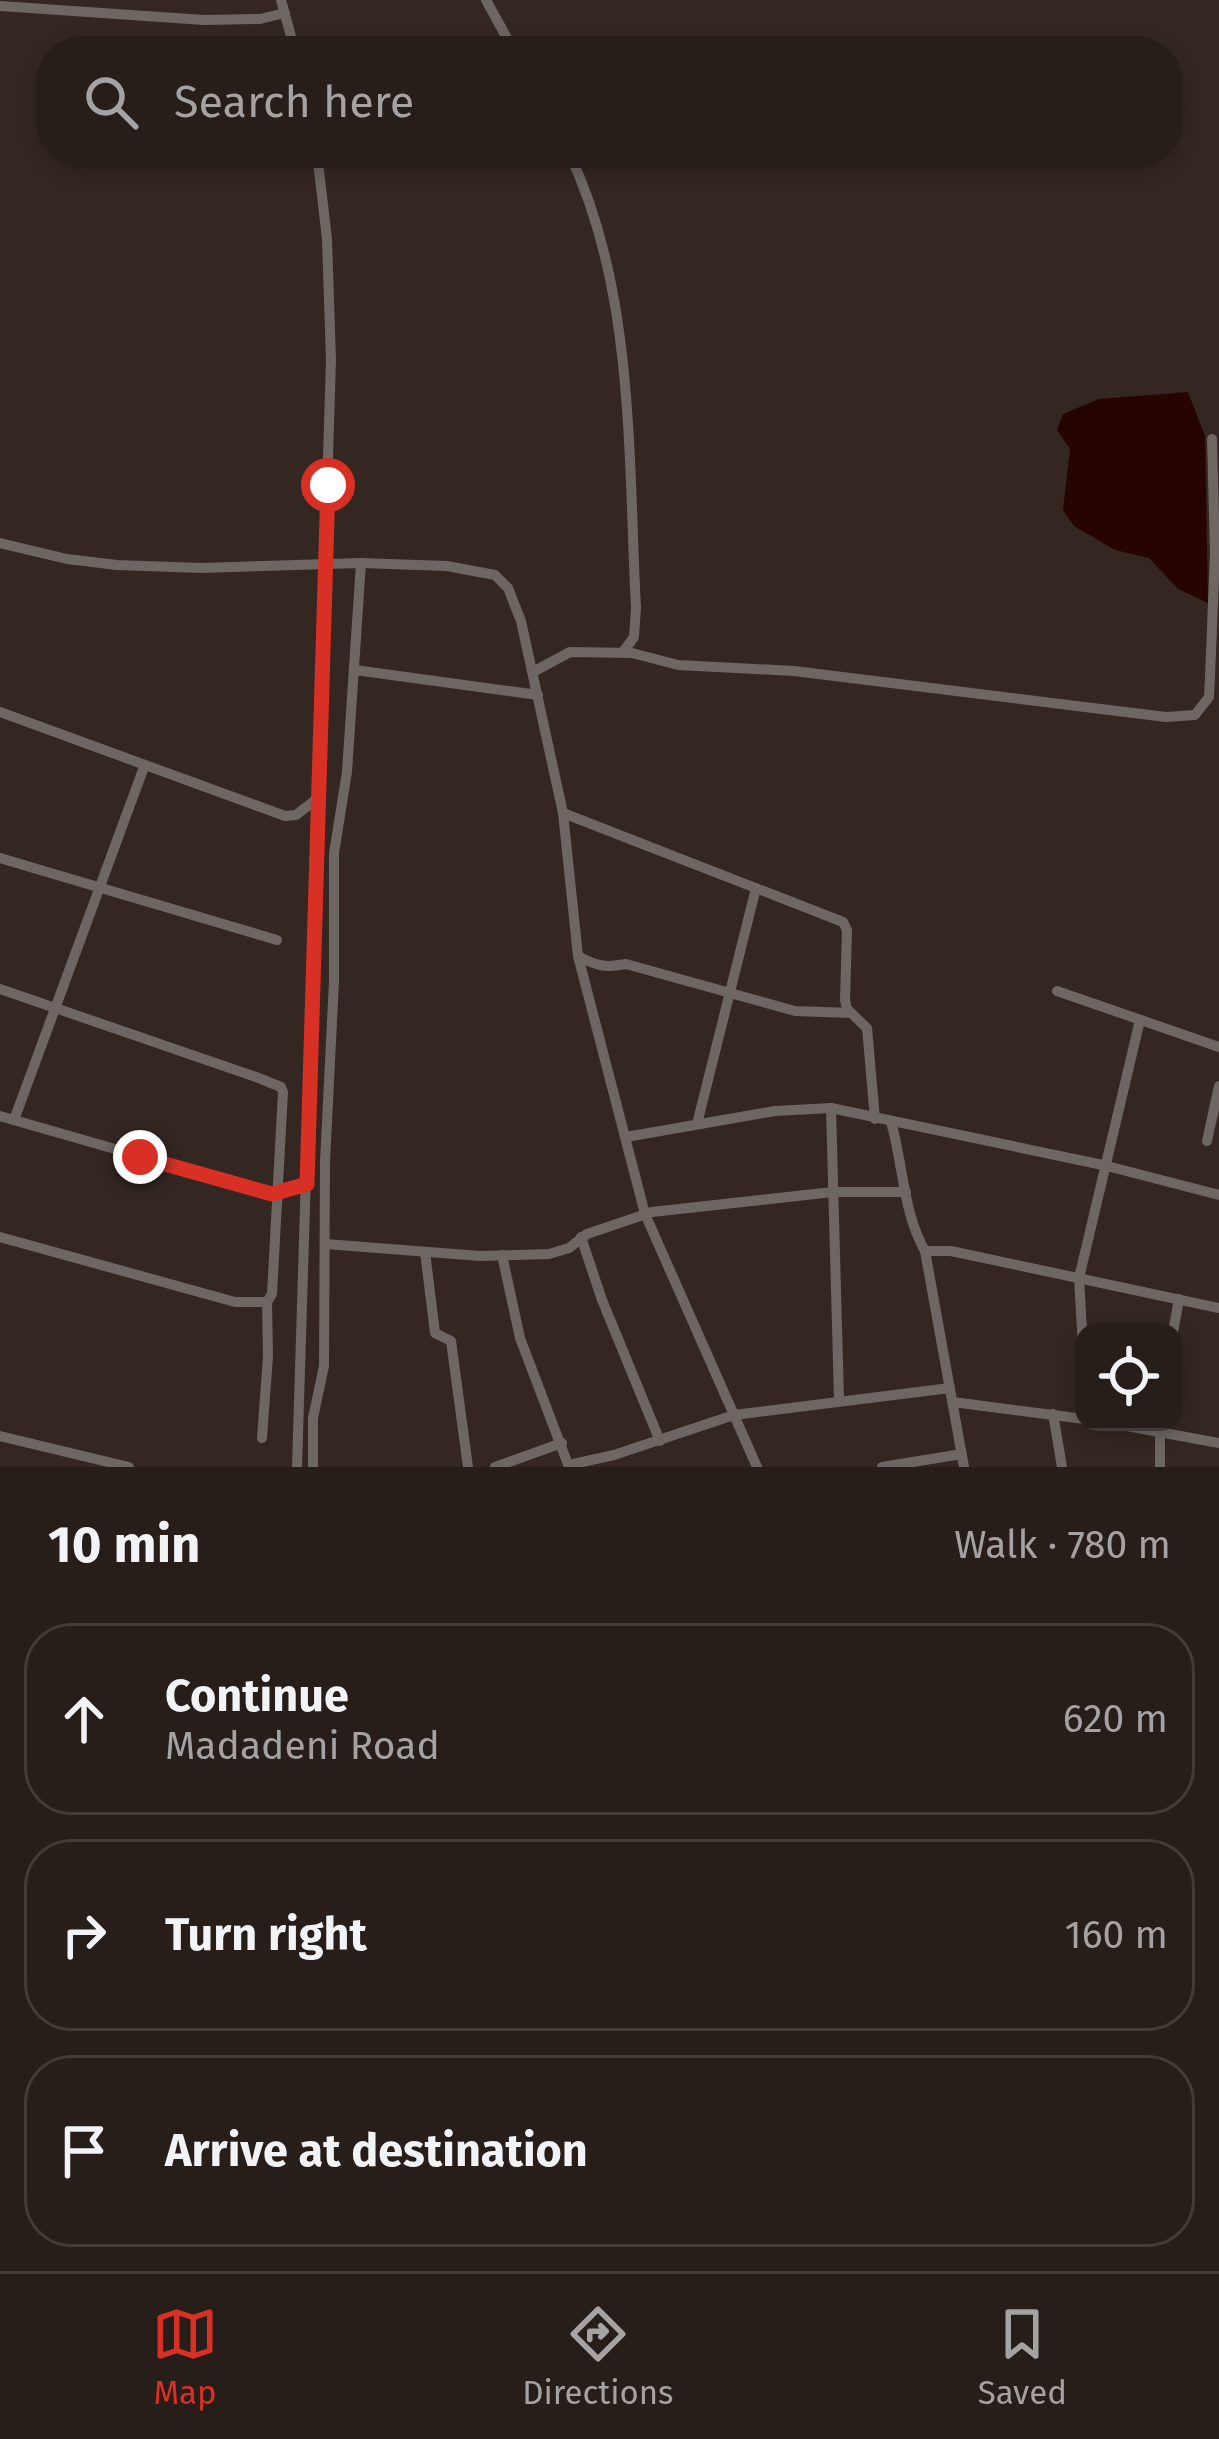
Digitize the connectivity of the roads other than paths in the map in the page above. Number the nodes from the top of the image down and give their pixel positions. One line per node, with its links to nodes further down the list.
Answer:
1 (486, 0): 5 (street)
2 (0, 6): 3 (street)
3 (283, 7): 4 (street)
4 (291, 36)
5 (506, 36)
6 (318, 168): 11 (street)
7 (575, 168): 12 (street)
8 (1212, 439): 12 (street)
9 (0, 543): 11 (street)
10 (361, 563): 11 (street); 13 (street); 14 (street)
11 (327, 566): 19 (street)
12 (623, 652): 14 (street)
13 (355, 670): 15 (street); 18 (street)
14 (532, 672): 15 (street)
15 (538, 695): 20 (street)
16 (0, 712): 17 (street)
17 (144, 767): 19 (street); 22 (street)
18 (345, 789): 19 (street); 51 (street)
19 (319, 791): 43 (street)
20 (563, 813): 23 (street); 25 (street)
21 (0, 858): 22 (street)
22 (99, 888): 24 (street); 29 (street)
23 (756, 888): 28 (street); 30 (street)
24 (278, 940)
25 (578, 956): 28 (street); 40 (street)
26 (0, 989): 29 (street)
27 (1057, 991): 31 (street)
28 (727, 994): 30 (street); 39 (street)
29 (55, 1005): 37 (street); 46 (street)
30 (850, 1012): 36 (street)
31 (1140, 1020): 32 (street); 42 (street)
32 (1219, 1047)
33 (1219, 1086): 41 (street)
34 (831, 1108): 36 (street); 39 (street); 44 (street)
35 (0, 1116): 37 (street)
36 (875, 1118): 38 (street)
37 (14, 1120): 46 (street)
38 (891, 1122): 42 (street); 45 (street)
39 (697, 1124): 40 (street)
40 (626, 1137): 48 (street)
41 (1207, 1141)
42 (1103, 1165): 47 (street); 55 (street)
43 (307, 1184): 46 (street); 77 (street)
44 (833, 1192): 45 (street); 48 (street); 63 (street)
45 (906, 1192): 52 (street)
46 (277, 1194): 58 (street)
47 (1219, 1195)
48 (645, 1214): 50 (street); 65 (street)
49 (0, 1237): 58 (street)
50 (581, 1237): 54 (street); 71 (street)
51 (326, 1244): 53 (street); 78 (street)
52 (925, 1250): 55 (street); 62 (street)
53 (425, 1252): 54 (street); 79 (street)
54 (502, 1255): 73 (street)
55 (1078, 1278): 57 (street); 60 (street)
56 (1219, 1290): 59 (street)
57 (1179, 1299): 59 (street); 61 (street)
58 (267, 1302): 70 (street)
59 (1217, 1308)
60 (1081, 1323)
61 (1175, 1323)
62 (952, 1395): 63 (street); 64 (street); 74 (street)
63 (839, 1400): 65 (street)
64 (1053, 1414): 66 (street); 83 (street)
65 (734, 1415): 71 (street); 81 (street)
66 (1075, 1418)
67 (1160, 1431): 84 (street)
68 (1178, 1431): 72 (street)
69 (0, 1436): 76 (street)
70 (262, 1438)
71 (660, 1441): 75 (street)
72 (1219, 1442)
73 (562, 1443): 75 (street); 80 (street)
74 (963, 1461): 82 (street)
75 (569, 1466)
76 (129, 1467)
77 (297, 1467)
78 (313, 1467)
79 (468, 1467)
80 (495, 1467)
81 (757, 1467)
82 (882, 1467)
83 (1062, 1467)
84 (1160, 1467)

